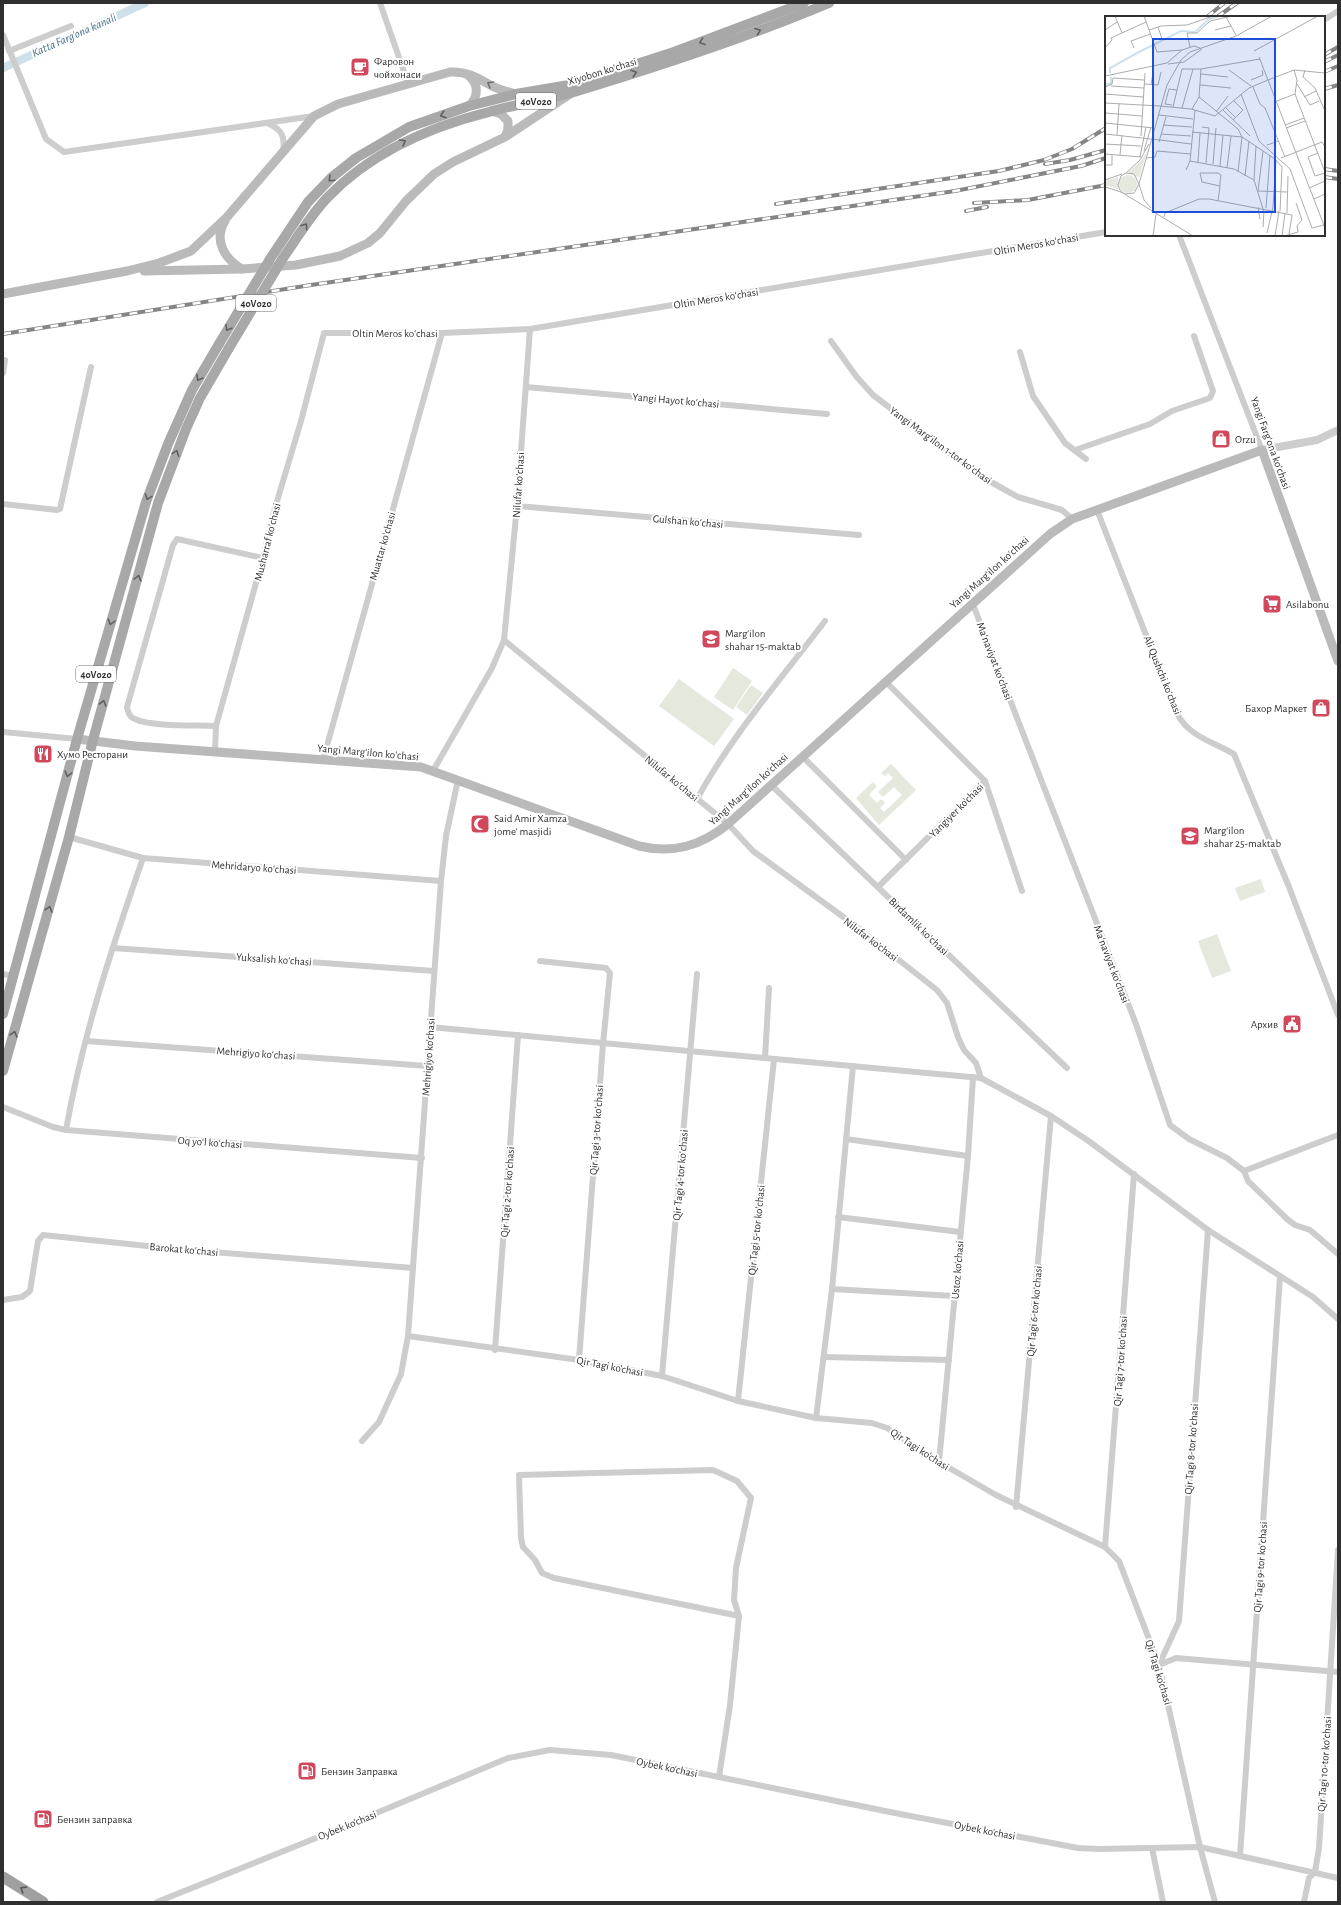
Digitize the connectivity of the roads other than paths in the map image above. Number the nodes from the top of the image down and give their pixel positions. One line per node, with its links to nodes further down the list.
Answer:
1 (380, 3): 10 (street)
2 (804, 3): 12 (main road, Xiyobon koʻchasi / 40V020, one-way to 12)
3 (829, 3): 11 (main road, Xiyobon koʻchasi / 40V020, one-way to 3)
4 (1338, 11): 5 (street)
5 (1325, 19)
6 (71, 26): 8 (street)
7 (3, 35): 8 (street)
8 (9, 51): 16 (street)
9 (463, 72): 10 (main road); 12 (main road, one-way to 9); 13 (main road)
10 (408, 84): 15 (main road)
11 (572, 93): 14 (main road, Xiyobon koʻchasi / 40V020); 17 (main road)
12 (516, 94): 13 (main road, Xiyobon koʻchasi / 40V020)
13 (469, 106): 53 (main road, Xiyobon koʻchasi / 40V020, one-way to 53, bridge)
14 (491, 111): 17 (main road); 54 (main road, Xiyobon koʻchasi / 40V020, one-way to 14, bridge)
15 (314, 116): 16 (street); 18 (main road)
16 (269, 124): 18 (street)
17 (505, 137): 22 (main road)
18 (283, 152): 19 (main road)
19 (227, 217): 22 (main road); 23 (main road)
20 (1105, 232): 25 (street, Oltin Meros koʻchasi)
21 (1179, 236): 38 (street, Yangi Fargʻona koʻchasi)
22 (242, 269): 23 (main road)
23 (127, 271): 24 (main road)
24 (3, 294)
25 (530, 330): 27 (street, Oltin Meros koʻchasi); 34 (street, Nilufar koʻchasi)
26 (324, 333): 27 (street, Oltin Meros koʻchasi); 45 (street, Musharraf koʻchasi)
27 (442, 333): 57 (street, Muattar koʻchasi)
28 (1194, 336): 37 (street)
29 (831, 341): 43 (street, Yangi Margʻilon 1-tor koʼchasi)
30 (1020, 352): 37 (street)
31 (5, 360): 33 (street)
32 (91, 367): 40 (street)
33 (3, 373)
34 (526, 387): 35 (street, Yangi Hayot koʻchasi); 41 (street, Nilufar koʻchasi)
35 (826, 414)
36 (1338, 430): 38 (street)
37 (1075, 450): 39 (street)
38 (1262, 450): 42 (main road, Yangi Margʻilon koʻchasi); 49 (main road, Yangi Fargʻona koʻchasi)
39 (1086, 459)
40 (3, 504)
41 (517, 506): 44 (street, Gulshan koʻchasi); 48 (street, Nilufar koʻchasi)
42 (1097, 510): 43 (main road, Yangi Margʻilon koʻchasi); 77 (street, Ali Qushchi koʻchasi)
43 (1072, 519): 46 (main road, Yangi Margʻilon koʻchasi)
44 (859, 535)
45 (263, 558): 51 (street, Musharraf koʻchasi); 51 (street)
46 (972, 602): 50 (main road, Yangi Margʻilon koʻchasi); 98 (street, Maʻnaviyat koʻchasi)
47 (825, 621): 62 (street)
48 (504, 640): 58 (street, Nilufar koʻchasi); 62 (street, Nilufar koʻchasi)
49 (1338, 661)
50 (885, 681): 56 (main road, Yangi Margʻilon koʻchasi); 60 (street, Yangiyer ko'chasi)
51 (216, 726): 55 (street, Musharraf koʻchasi)
52 (3, 732): 53 (street)
53 (77, 739): 54 (main road, Yangi Margʻilon koʻchasi); 74 (main road, 40V020, one-way to 74)
54 (93, 740): 55 (main road, Yangi Margʻilon koʻchasi); 64 (main road, 40V020)
55 (215, 752): 57 (main road, Yangi Margʻilon koʻchasi)
56 (802, 756): 61 (main road, Yangi Margʻilon koʻchasi); 66 (street)
57 (323, 760): 58 (main road, Yangi Margʻilon koʻchasi)
58 (433, 771): 59 (main road, Yangi Margʻilon koʻchasi)
59 (458, 780): 63 (main road, Yangi Margʻilon koʻchasi); 67 (street, Mehrigiyo ko'chasi)
60 (985, 781): 66 (street, Yangiyer ko'chasi); 69 (street)
61 (771, 785): 63 (main road, Yangi Margʻilon koʻchasi); 68 (street, Birdamlik koʻchasi)
62 (698, 799): 63 (street, Nilufar koʻchasi)
63 (728, 824): 90 (street, Nilufar ko'chasi)
64 (69, 837): 65 (street, Mehridaryo koʻchasi); 88 (main road, 40V020, one-way to 64)
65 (143, 858): 67 (street, Mehridaryo koʻchasi); 70 (street)
66 (906, 860): 68 (street, Yangiyer ko'chasi)
67 (440, 881): 72 (street, Mehrigiyo ko'chasi)
68 (878, 887): 87 (street, Birdamlik koʻchasi)
69 (1022, 891)
70 (113, 948): 72 (street, Yuksalish koʻchasi); 80 (street)
71 (540, 961): 81 (street, Qir Tagi 3-tor koʼchasi)
72 (434, 971): 78 (street, Mehrigiyo ko'chasi)
73 (697, 974): 82 (street, Qir Tagi 4-tor koʼchasi)
74 (8, 975): 76 (main road, 40V020)
75 (769, 988): 83 (street)
76 (3, 1014)
77 (1338, 1015)
78 (430, 1027): 79 (street); 85 (street, Mehrigiyo ko'chasi)
79 (518, 1034): 81 (street); 111 (street, Qir Tagi 2-tor koʼchasi)
80 (86, 1041): 85 (street, Mehrigiyo koʻchasi); 93 (street)
81 (603, 1044): 82 (street); 113 (street, Qir Tagi 3-tor koʼchasi)
82 (691, 1052): 83 (street); 115 (street, Qir Tagi 4-tor koʼchasi)
83 (765, 1058): 84 (street)
84 (774, 1059): 86 (street); 116 (street, Qir Tagi 5-tor koʼchasi)
85 (427, 1066): 97 (street, Mehrigiyo ko'chasi)
86 (853, 1066): 89 (street); 95 (street)
87 (1067, 1068)
88 (3, 1071)
89 (973, 1077): 90 (street); 96 (street, Ustoz ko'chasi)
90 (981, 1078): 92 (street)
91 (3, 1107): 93 (street, Oq yoʻl koʻchasi)
92 (1051, 1116): 99 (street); 120 (street, Qir Tagi 6-tor koʼchasi)
93 (66, 1130): 97 (street, Oq yoʻl koʻchasi)
94 (1338, 1134): 98 (street)
95 (846, 1139): 96 (street); 100 (street)
96 (968, 1156): 102 (street, Ustoz ko'chasi)
97 (422, 1158): 104 (street, Mehrigiyo ko'chasi)
98 (1244, 1170): 103 (street, Maʻnaviyat koʻchasi)
99 (1134, 1174): 101 (street); 121 (street, Qir Tagi 7-tor koʼchasi)
100 (838, 1218): 102 (street); 106 (street)
101 (1208, 1230): 105 (street); 125 (street, Qir Tagi 8-tor koʼchasi)
102 (960, 1232): 107 (street, Ustoz ko'chasi)
103 (1338, 1254)
104 (413, 1268): 108 (street, Barokat koʻchasi); 110 (street, Mehrigiyo ko'chasi)
105 (1280, 1277): 109 (street); 124 (street, Qir Tagi 9-tor koʼchasi)
106 (832, 1289): 107 (street); 112 (street)
107 (954, 1296): 114 (street, Ustoz ko'chasi)
108 (3, 1300)
109 (1338, 1319)
110 (408, 1336): 111 (street, Qir Tagi ko'chasi); 118 (street, Mehrigiyo ko'chasi)
111 (496, 1350): 113 (street, Qir Tagi ko'chasi)
112 (824, 1357): 114 (street); 117 (street)
113 (579, 1360): 115 (street, Qir Tagi ko'chasi)
114 (949, 1360): 119 (street, Ustoz ko'chasi)
115 (662, 1376): 116 (street, Qir Tagi ko'chasi)
116 (738, 1401): 117 (street, Qir Tagi ko'chasi)
117 (816, 1418): 119 (street, Qir Tagi ko'chasi)
118 (362, 1441)
119 (939, 1462): 120 (street, Qir Tagi ko'chasi)
120 (1016, 1506): 121 (street, Qir Tagi ko'chasi)
121 (1105, 1547): 125 (street, Qir Tagi ko'chasi)
122 (1338, 1550): 126 (street, Qir Tagi 10-tor koʼchasi)
123 (739, 1616): 123 (street); 128 (street)
124 (1253, 1664): 125 (street); 126 (street); 131 (street, Qir Tagi 9-tor koʼchasi)
125 (1159, 1665): 129 (street, Qir Tagi ko'chasi)
126 (1330, 1672): 127 (street); 132 (street, Qir Tagi 10-tor koʼchasi)
127 (1338, 1672)
128 (719, 1777): 130 (street, Oybek ko'chasi); 136 (street, Oybek ko'chasi)
129 (1200, 1847): 130 (street, Oybek ko'chasi); 131 (street, Oybek ko'chasi); 138 (street, Qir Tagi ko'chasi)
130 (1152, 1848): 137 (street)
131 (1240, 1856): 132 (street, Oybek ko'chasi)
132 (1315, 1872): 134 (street, Oybek ko'chasi); 139 (street, Qir Tagi 10-tor koʼchasi)
133 (3, 1877): 135 (highway, one-way to 133)
134 (1338, 1878)
135 (43, 1902)
136 (157, 1902)
137 (1163, 1902)
138 (1215, 1902)
139 (1304, 1902)

